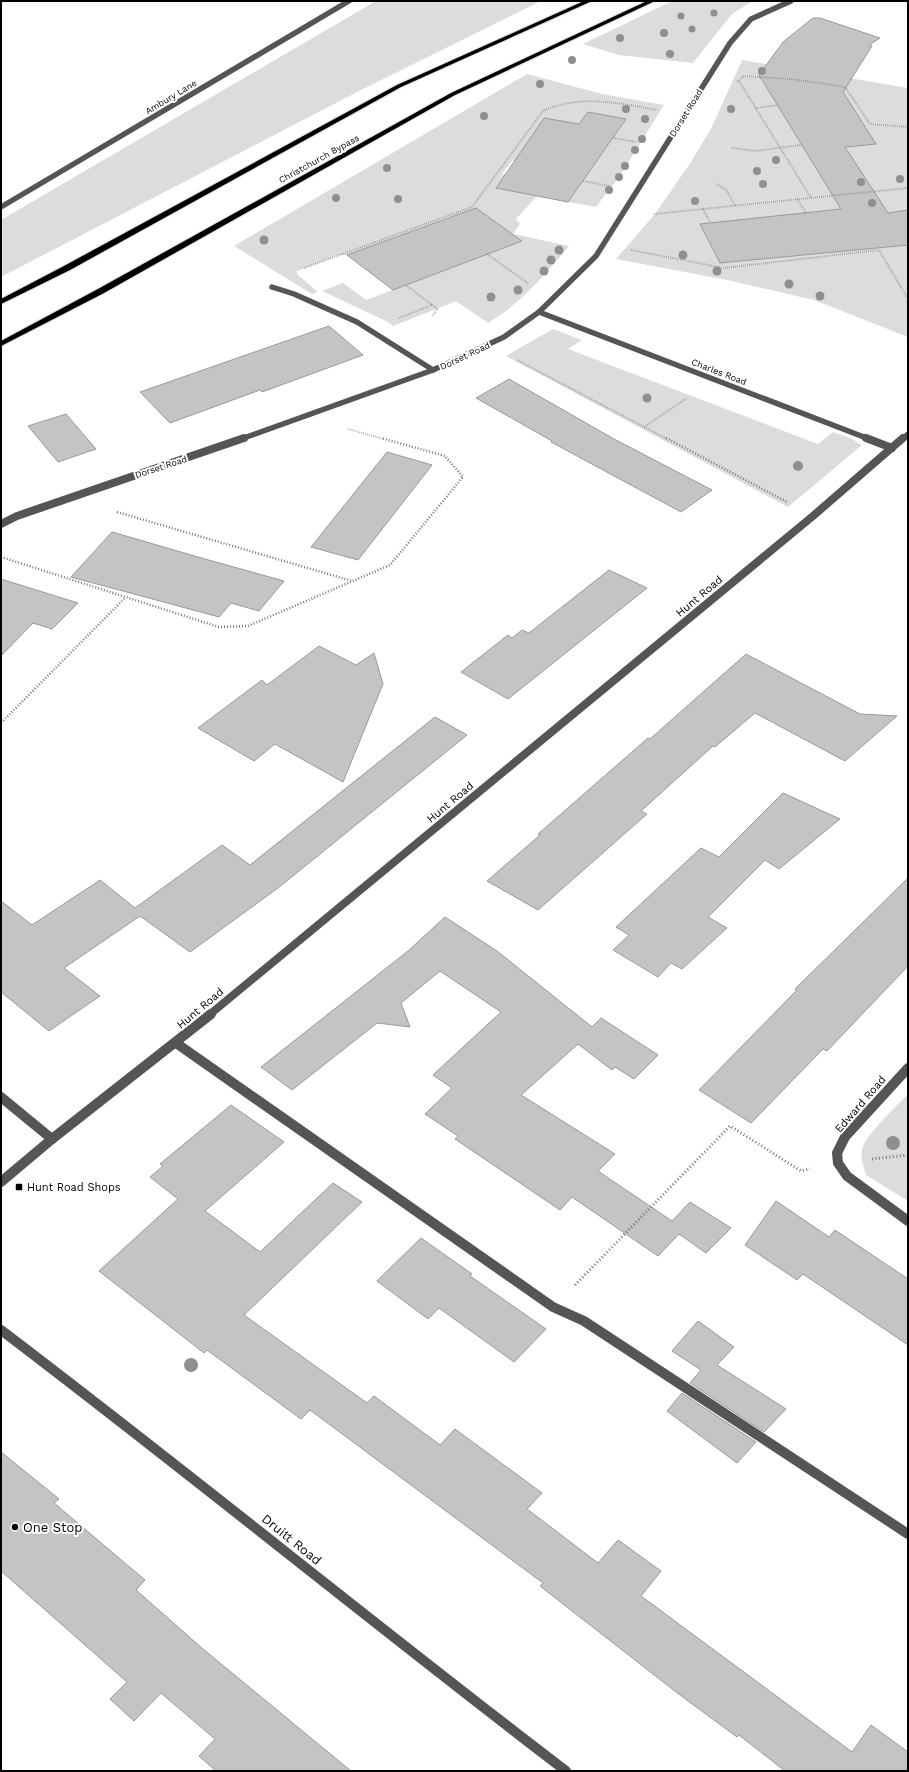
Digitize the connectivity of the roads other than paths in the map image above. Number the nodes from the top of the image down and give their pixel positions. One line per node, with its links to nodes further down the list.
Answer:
1 (349, 1): 5 (street, Ambury Lane)
2 (590, 1): 7 (main road)
3 (652, 1): 9 (main road, Christchurch Bypass)
4 (791, 1): 8 (street, Dorset Road)
5 (1, 207)
6 (272, 287): 10 (street)
7 (1, 302)
8 (540, 312): 10 (street, Dorset Road); 12 (street, Charles Road)
9 (1, 344)
10 (434, 370): 13 (street, Dorset Road)
11 (908, 434): 12 (street, Hunt Road)
12 (892, 448): 14 (street, Hunt Road)
13 (1, 524)
14 (176, 1042): 17 (street, Hunt Road); 21 (street)
15 (908, 1068): 19 (street, Edward Road)
16 (1, 1097): 17 (street)
17 (52, 1139): 18 (street, Hunt Road)
18 (1, 1182)
19 (908, 1220)
20 (1, 1330): 22 (street, Druitt Road)
21 (908, 1534)
22 (566, 1771)

